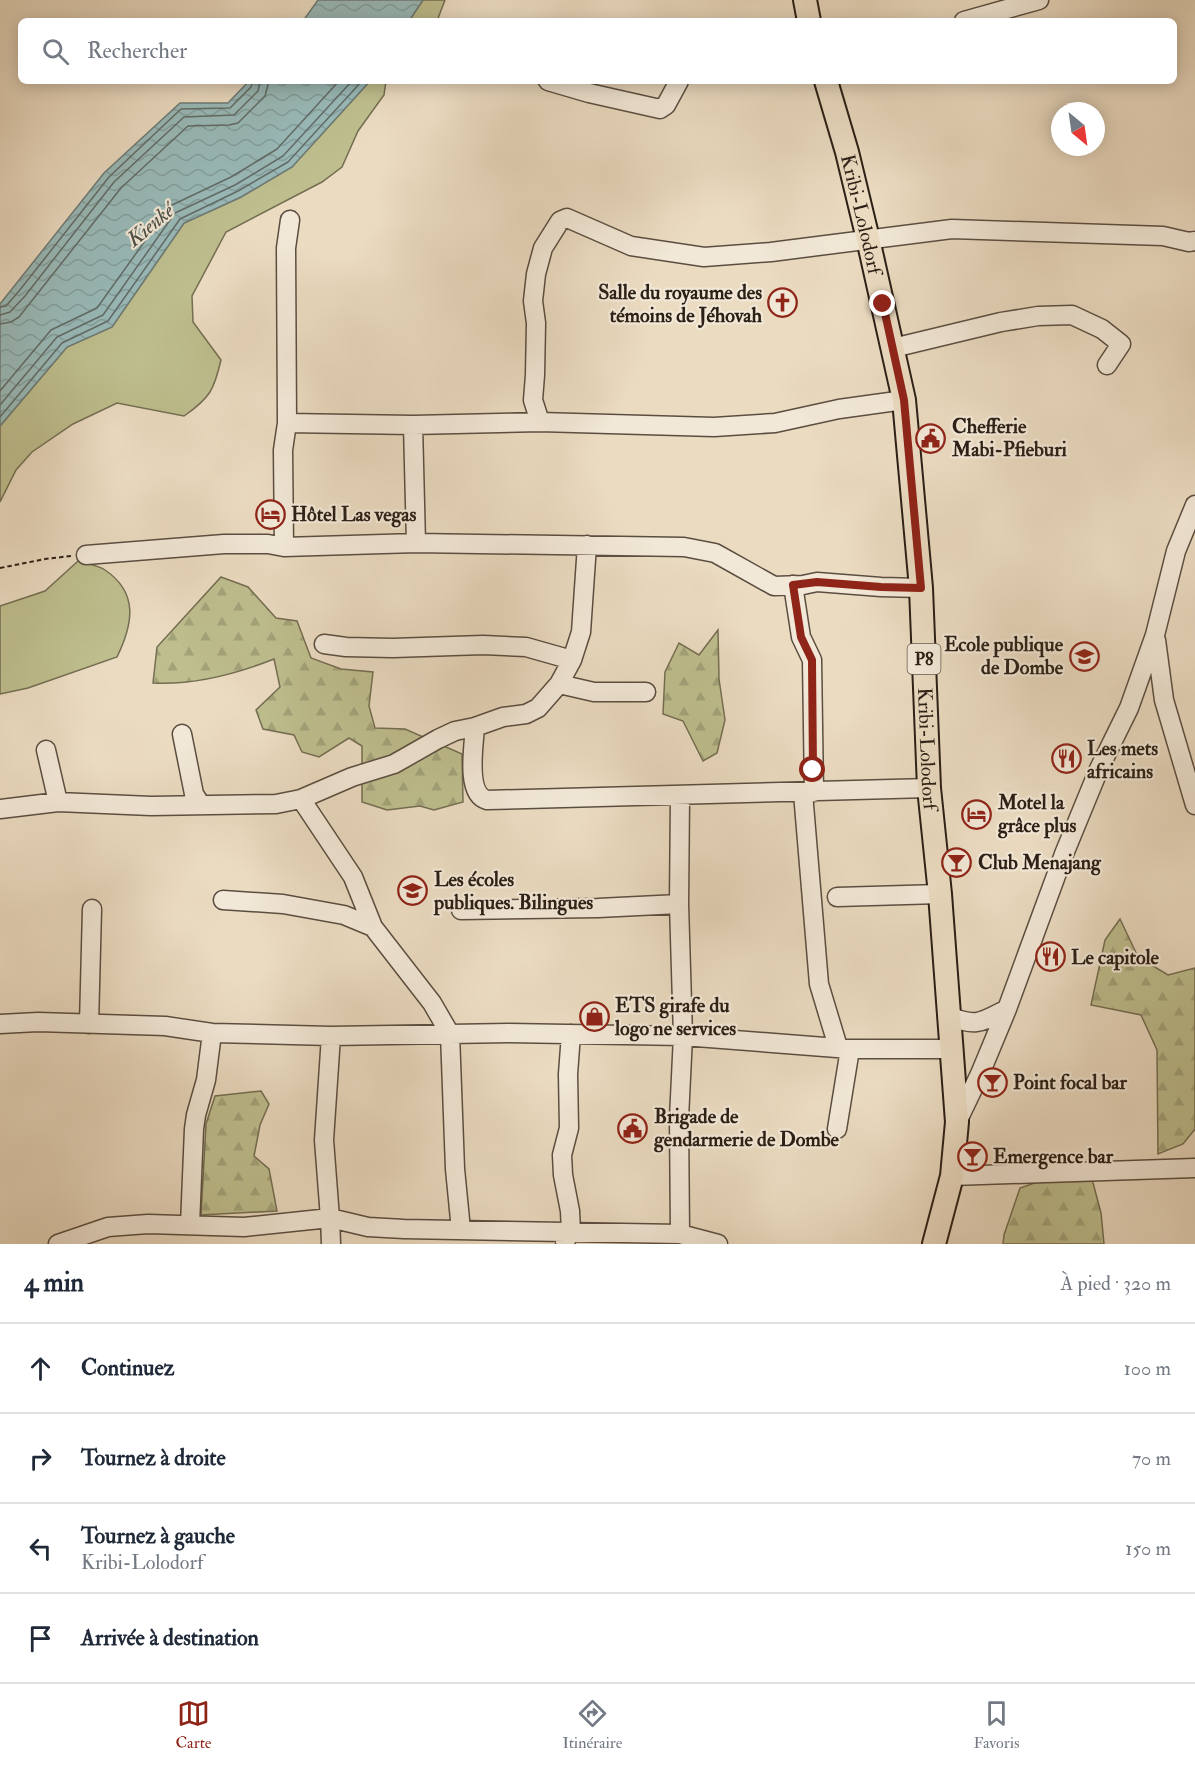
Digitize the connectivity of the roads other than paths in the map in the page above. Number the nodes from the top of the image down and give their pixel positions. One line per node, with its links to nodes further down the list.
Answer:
1 (806, 0): 4 (main road)
2 (998, 0): 5 (street)
3 (1039, 0): 6 (street)
4 (809, 18)
5 (974, 18)
6 (976, 18)
7 (558, 84): 8 (street)
8 (677, 84)
9 (826, 84): 11 (main road, Kribi-Lolodorf / P8)
10 (290, 220): 17 (street)
11 (868, 238): 12 (street); 13 (main road, Kribi-Lolodorf / P8); 16 (street)
12 (1195, 241)
13 (893, 348): 14 (street); 15 (main road, Kribi-Lolodorf / P8)
14 (1107, 365)
15 (904, 400): 16 (street); 26 (main road, Kribi-Lolodorf / P8)
16 (540, 422): 18 (street)
17 (287, 423): 18 (street); 23 (street)
18 (413, 425): 21 (street)
19 (1195, 505): 20 (street)
20 (1191, 526): 27 (street)
21 (416, 543): 22 (street); 23 (street)
22 (588, 545): 25 (street); 29 (street)
23 (284, 547): 24 (street)
24 (86, 555)
25 (793, 585): 26 (street); 36 (street)
26 (921, 588): 35 (main road, Kribi-Lolodorf / P8)
27 (1155, 635): 41 (street); 50 (street)
28 (324, 644): 29 (street)
29 (572, 660): 30 (street)
30 (559, 684): 31 (street); 32 (street)
31 (646, 692)
32 (475, 727): 37 (street); 38 (street)
33 (182, 734): 40 (street)
34 (46, 750): 39 (street)
35 (929, 788): 36 (street); 43 (main road, Kribi-Lolodorf / P8)
36 (808, 793): 37 (street); 59 (street)
37 (680, 796): 46 (street)
38 (301, 799): 40 (street); 49 (street)
39 (58, 802): 40 (street); 42 (street)
40 (201, 805)
41 (1195, 805)
42 (0, 809)
43 (940, 894): 44 (street); 51 (main road, Kribi-Lolodorf / P8)
44 (837, 897)
45 (223, 900): 49 (street)
46 (679, 904): 48 (street); 58 (street)
47 (92, 909): 53 (street)
48 (461, 910)
49 (374, 927): 55 (street)
50 (1007, 1010): 51 (street); 61 (street)
51 (948, 1016): 60 (main road, Kribi-Lolodorf / P8)
52 (0, 1024): 53 (street)
53 (89, 1024): 54 (street)
54 (212, 1033): 57 (street); 66 (street)
55 (450, 1034): 56 (street); 57 (street); 67 (street)
56 (571, 1034): 58 (street); 69 (street)
57 (331, 1036): 65 (street)
58 (683, 1036): 59 (street); 68 (street)
59 (844, 1048): 60 (street); 62 (street)
60 (951, 1049): 61 (main road, Kribi-Lolodorf / P8)
61 (957, 1122): 64 (main road, Kribi-Lolodorf / P8)
62 (837, 1129)
63 (1195, 1168): 64 (street)
64 (952, 1176): 73 (main road, Kribi-Lolodorf / P8)
65 (330, 1218): 66 (street); 67 (street); 71 (street)
66 (190, 1225): 70 (street)
67 (461, 1230): 69 (street)
68 (680, 1234): 69 (street); 72 (street)
69 (567, 1238)
70 (57, 1244)
71 (331, 1244)
72 (718, 1244)
73 (934, 1244)

